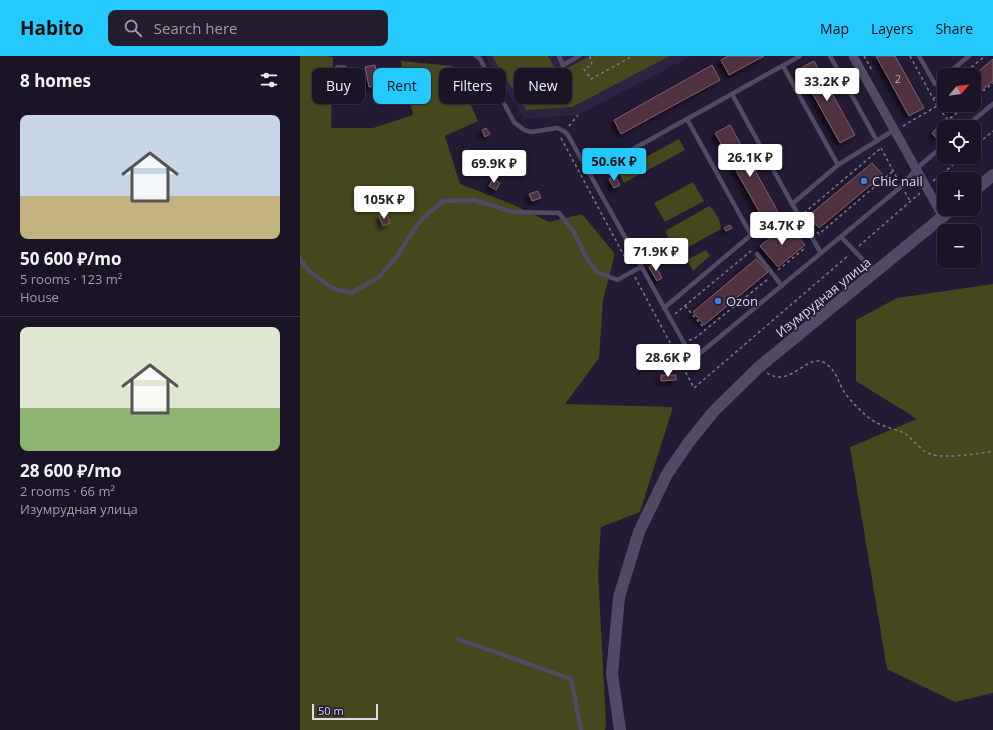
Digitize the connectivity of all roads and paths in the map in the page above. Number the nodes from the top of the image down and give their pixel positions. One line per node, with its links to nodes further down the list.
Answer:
1 (476, 56): 33 (lane)
2 (559, 56): 3 (lane)
3 (579, 56)
4 (590, 56): 14 (path)
5 (627, 56): 14 (path)
6 (633, 56): 14 (path)
7 (800, 56): 15 (lane)
8 (830, 56): 35 (lane)
9 (852, 56): 32 (street)
10 (910, 56): 23 (path)
11 (919, 56): 18 (lane)
12 (969, 56): 16 (lane)
13 (985, 56): 17 (path)
14 (628, 59)
15 (783, 66): 21 (lane); 40 (lane)
16 (955, 68)
17 (970, 68)
18 (937, 82)
19 (993, 83): 20 (path)
20 (981, 93)
21 (732, 94): 29 (lane); 49 (lane)
22 (937, 96): 23 (path)
23 (933, 99): 25 (path)
24 (993, 104): 30 (lane)
25 (937, 106): 31 (path)
26 (942, 112): 27 (path)
27 (958, 112)
28 (578, 116): 33 (path)
29 (687, 119): 43 (lane); 68 (lane)
30 (974, 120)
31 (903, 126)
32 (894, 130): 35 (lane); 41 (street)
33 (564, 131): 43 (lane); 63 (path)
34 (993, 132): 36 (path)
35 (877, 141): 37 (path); 40 (lane)
36 (981, 141)
37 (881, 148): 42 (path); 52 (path)
38 (937, 151): 41 (lane)
39 (955, 164): 47 (path)
40 (838, 165): 49 (lane)
41 (916, 169): 46 (lane); 47 (street)
42 (893, 171): 46 (path); 53 (path)
43 (590, 173): 62 (lane)
44 (993, 175): 45 (street)
45 (981, 185)
46 (902, 186): 48 (path); 54 (lane)
47 (928, 186): 48 (path); 50 (path); 51 (street)
48 (910, 201): 50 (path)
49 (792, 204): 59 (lane)
50 (900, 210): 57 (path)
51 (943, 217): 64 (street, Изумрудная улица)
52 (807, 218)
53 (815, 229)
54 (841, 237): 57 (lane); 59 (lane)
55 (805, 248): 65 (path)
56 (751, 250): 67 (path)
57 (854, 250): 64 (lane)
58 (757, 254): 65 (lane)
59 (821, 254): 66 (lane)
60 (848, 255): 63 (path)
61 (300, 259): 63 (lane)
62 (641, 267): 63 (lane); 68 (lane)
63 (632, 272)
64 (875, 272): 72 (street, Изумрудная улица)
65 (773, 274): 66 (lane); 70 (path)
66 (782, 286): 68 (lane)
67 (685, 306): 69 (path); 70 (path)
68 (664, 308)
69 (674, 315)
70 (705, 329): 71 (path)
71 (684, 339)
72 (759, 367): 73 (path); 76 (street, Изумрудная улица)
73 (993, 451)
74 (458, 639): 75 (lane)
75 (581, 730)
76 (620, 730)

